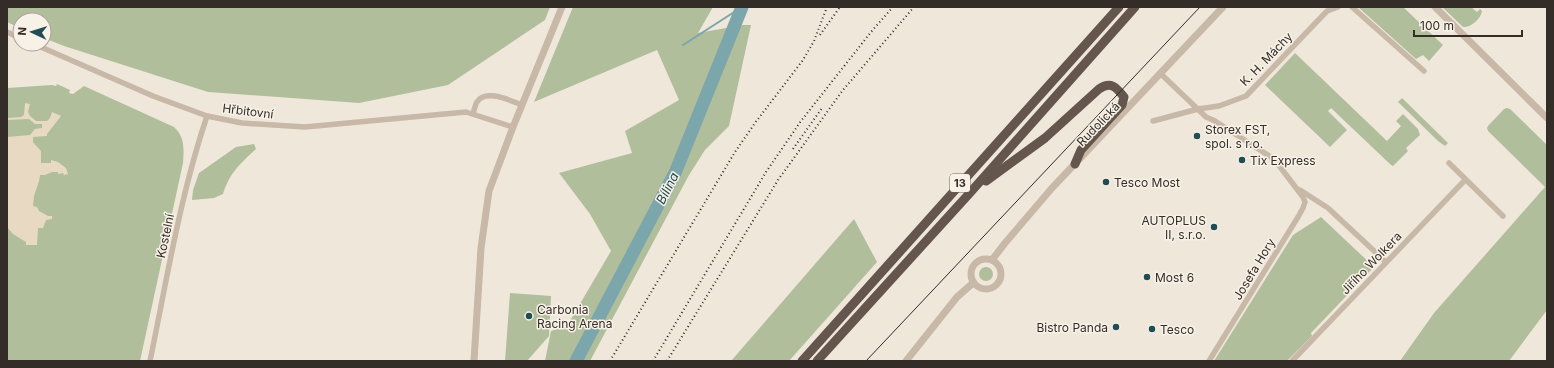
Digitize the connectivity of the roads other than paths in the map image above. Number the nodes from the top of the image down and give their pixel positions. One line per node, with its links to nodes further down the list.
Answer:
1 (562, 7): 11 (street)
2 (1119, 7): 29 (highway, 13)
3 (1135, 7): 22 (highway, 13)
4 (1223, 7): 10 (street, Rudolická)
5 (1338, 7): 12 (street, K. H. Máchy)
6 (1352, 7): 9 (street)
7 (1435, 7): 15 (street)
8 (52, 52): 14 (street, Hřbitovní)
9 (1424, 71)
10 (1161, 74): 12 (street, Josefa Hory); 19 (street, Rudolická)
11 (522, 105): 13 (street); 17 (street)
12 (1198, 109): 16 (street, K. H. Máchy); 21 (street, Josefa Hory)
13 (474, 114): 14 (street, Hřbitovní); 17 (street, Hřbitovní)
14 (207, 116): 27 (street, Kostelní)
15 (1547, 118)
16 (1153, 121)
17 (513, 127): 28 (street)
18 (1449, 163): 20 (street)
19 (1075, 164): 22 (highway); 24 (street, Rudolická)
20 (1465, 180): 23 (street); 25 (street, Jiřího Wolkera)
21 (1296, 188): 25 (street, Josefa Hory); 32 (street, Josefa Hory)
22 (968, 195): 30 (highway, 13)
23 (1503, 216)
24 (992, 260): 26 (street); 26 (street)
25 (1386, 262): 33 (street, Jiřího Wolkera)
26 (973, 283): 31 (street)
27 (150, 361)
28 (474, 361)
29 (802, 361)
30 (817, 361)
31 (906, 361)
32 (1209, 361)
33 (1292, 361)

